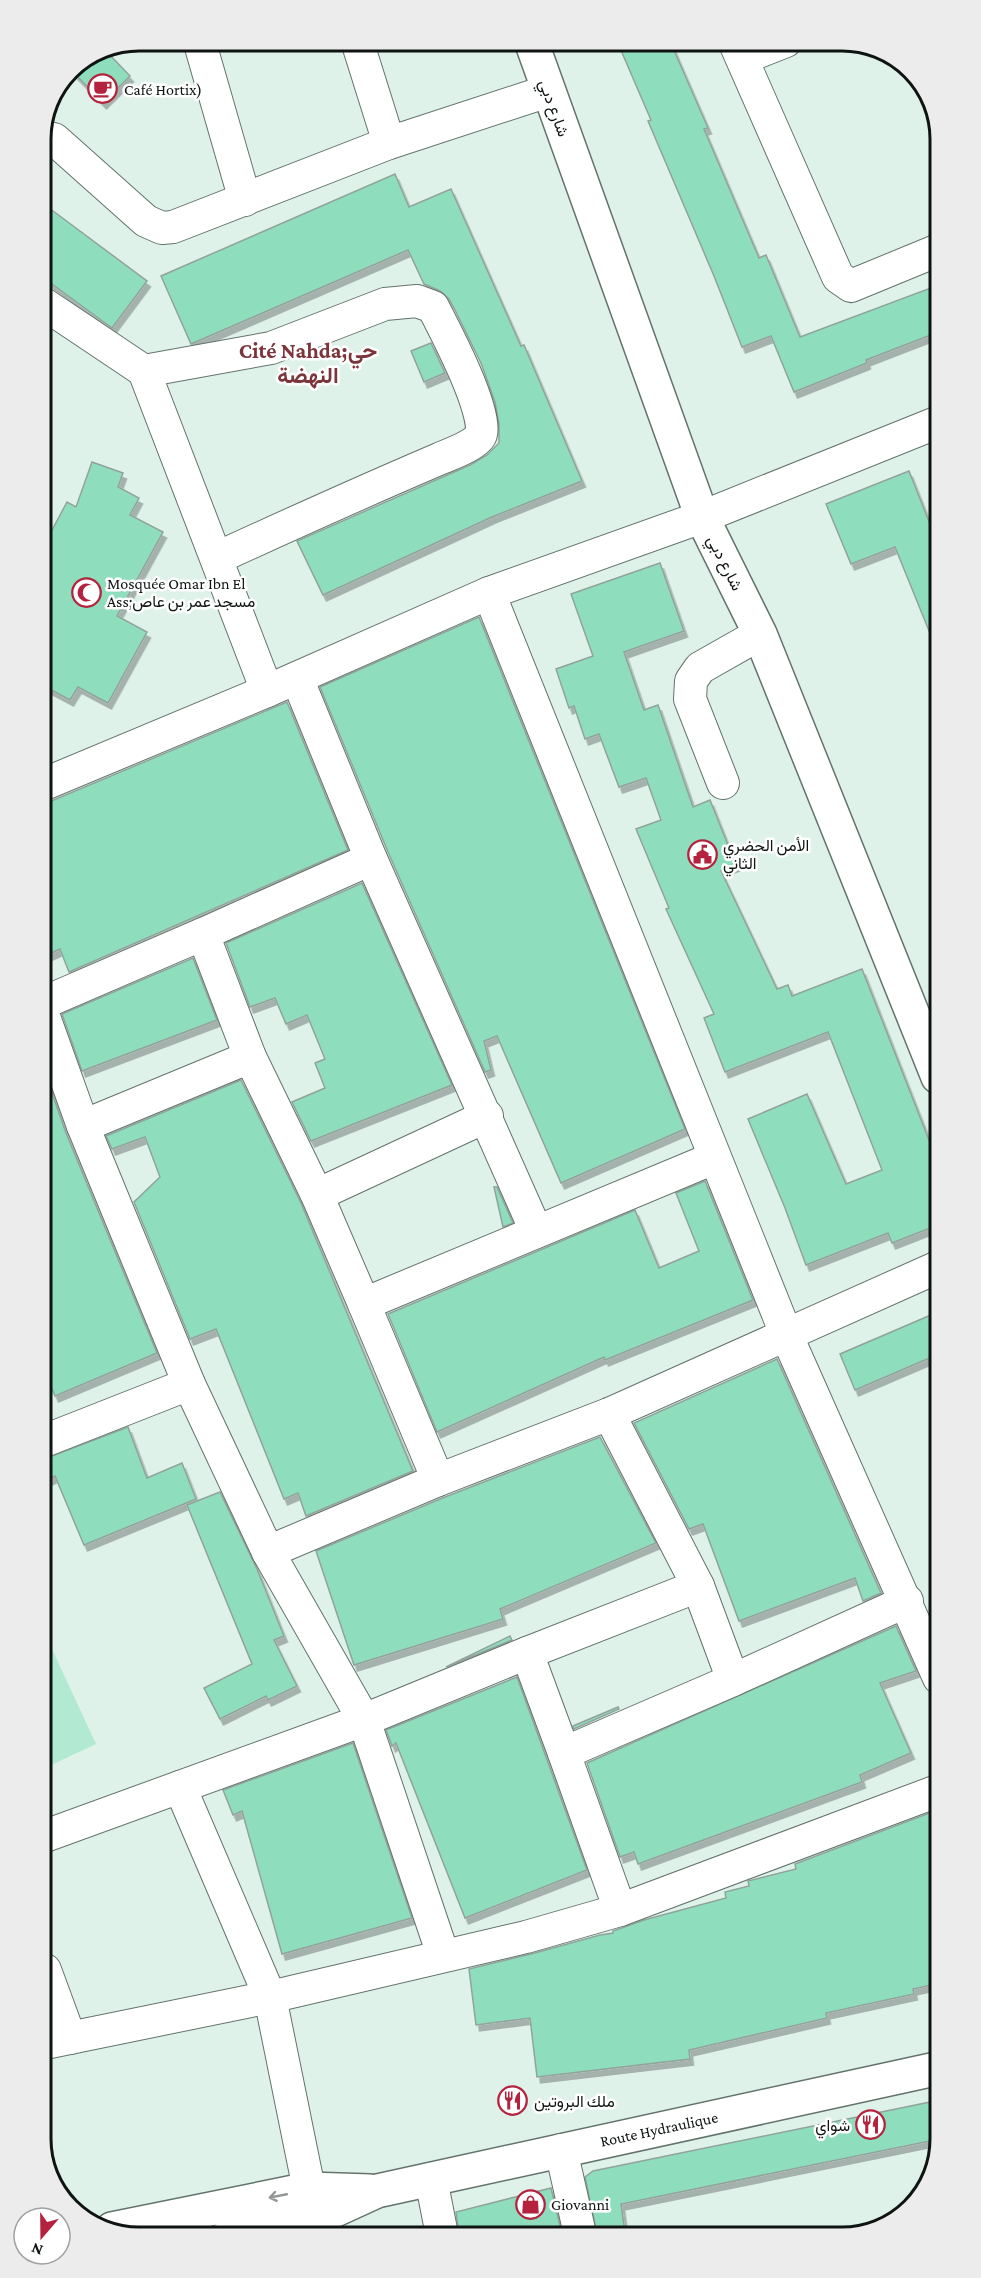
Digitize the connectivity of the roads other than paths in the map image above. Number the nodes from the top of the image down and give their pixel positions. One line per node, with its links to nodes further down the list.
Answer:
1 (202, 51): 8 (street)
2 (360, 51): 7 (street)
3 (534, 51): 5 (main road, شارع دبي)
4 (739, 51): 9 (street)
5 (548, 91): 7 (street); 13 (main road, شارع دبي)
6 (51, 138): 8 (street)
7 (389, 143): 8 (street)
8 (245, 200)
9 (930, 253)
10 (51, 310): 11 (street)
11 (144, 371): 14 (street); 14 (street)
12 (930, 425): 13 (street)
13 (702, 517): 15 (street); 16 (main road, شارع دبي)
14 (217, 558): 18 (street)
15 (489, 593): 17 (street); 29 (street)
16 (760, 634): 20 (street); 26 (main road, شارع دبي)
17 (297, 678): 18 (street); 21 (street)
18 (267, 691): 19 (street)
19 (51, 780)
20 (723, 783)
21 (371, 859): 22 (street); 27 (street)
22 (204, 933): 23 (street); 25 (street)
23 (51, 1000)
24 (51, 1036): 28 (street)
25 (250, 1057): 28 (street); 30 (street)
26 (930, 1057)
27 (487, 1116): 30 (street); 31 (street)
28 (83, 1126): 35 (street)
29 (714, 1158): 31 (street); 34 (street)
30 (317, 1195): 33 (street)
31 (536, 1231): 33 (street)
32 (930, 1271): 34 (street)
33 (364, 1304): 38 (street)
34 (786, 1334): 36 (street); 41 (street)
35 (189, 1383): 37 (street); 39 (street)
36 (609, 1413): 38 (street); 40 (street)
37 (51, 1438)
38 (438, 1480): 39 (street)
39 (268, 1552): 45 (street)
40 (698, 1587): 42 (street); 44 (street)
41 (907, 1602): 43 (street); 44 (street)
42 (527, 1653): 45 (street); 46 (street)
43 (930, 1657)
44 (733, 1680): 46 (street)
45 (364, 1720): 47 (street); 51 (street)
46 (564, 1753): 50 (street)
47 (180, 1787): 49 (street); 52 (street)
48 (930, 1794): 50 (street)
49 (51, 1834)
50 (620, 1910): 51 (street)
51 (444, 1955): 52 (street)
52 (270, 1997): 54 (street); 58 (street)
53 (51, 2005): 54 (street)
54 (57, 2040)
55 (930, 2070): 56 (main road, Route Hydraulique)
56 (561, 2151): 57 (main road, Route Hydraulique); 62 (street)
57 (431, 2179): 58 (main road, Route Hydraulique); 61 (street)
58 (316, 2214): 59 (main road, one-way to 59); 60 (main road)
59 (139, 2227)
60 (266, 2227)
61 (440, 2227)
62 (578, 2227)

